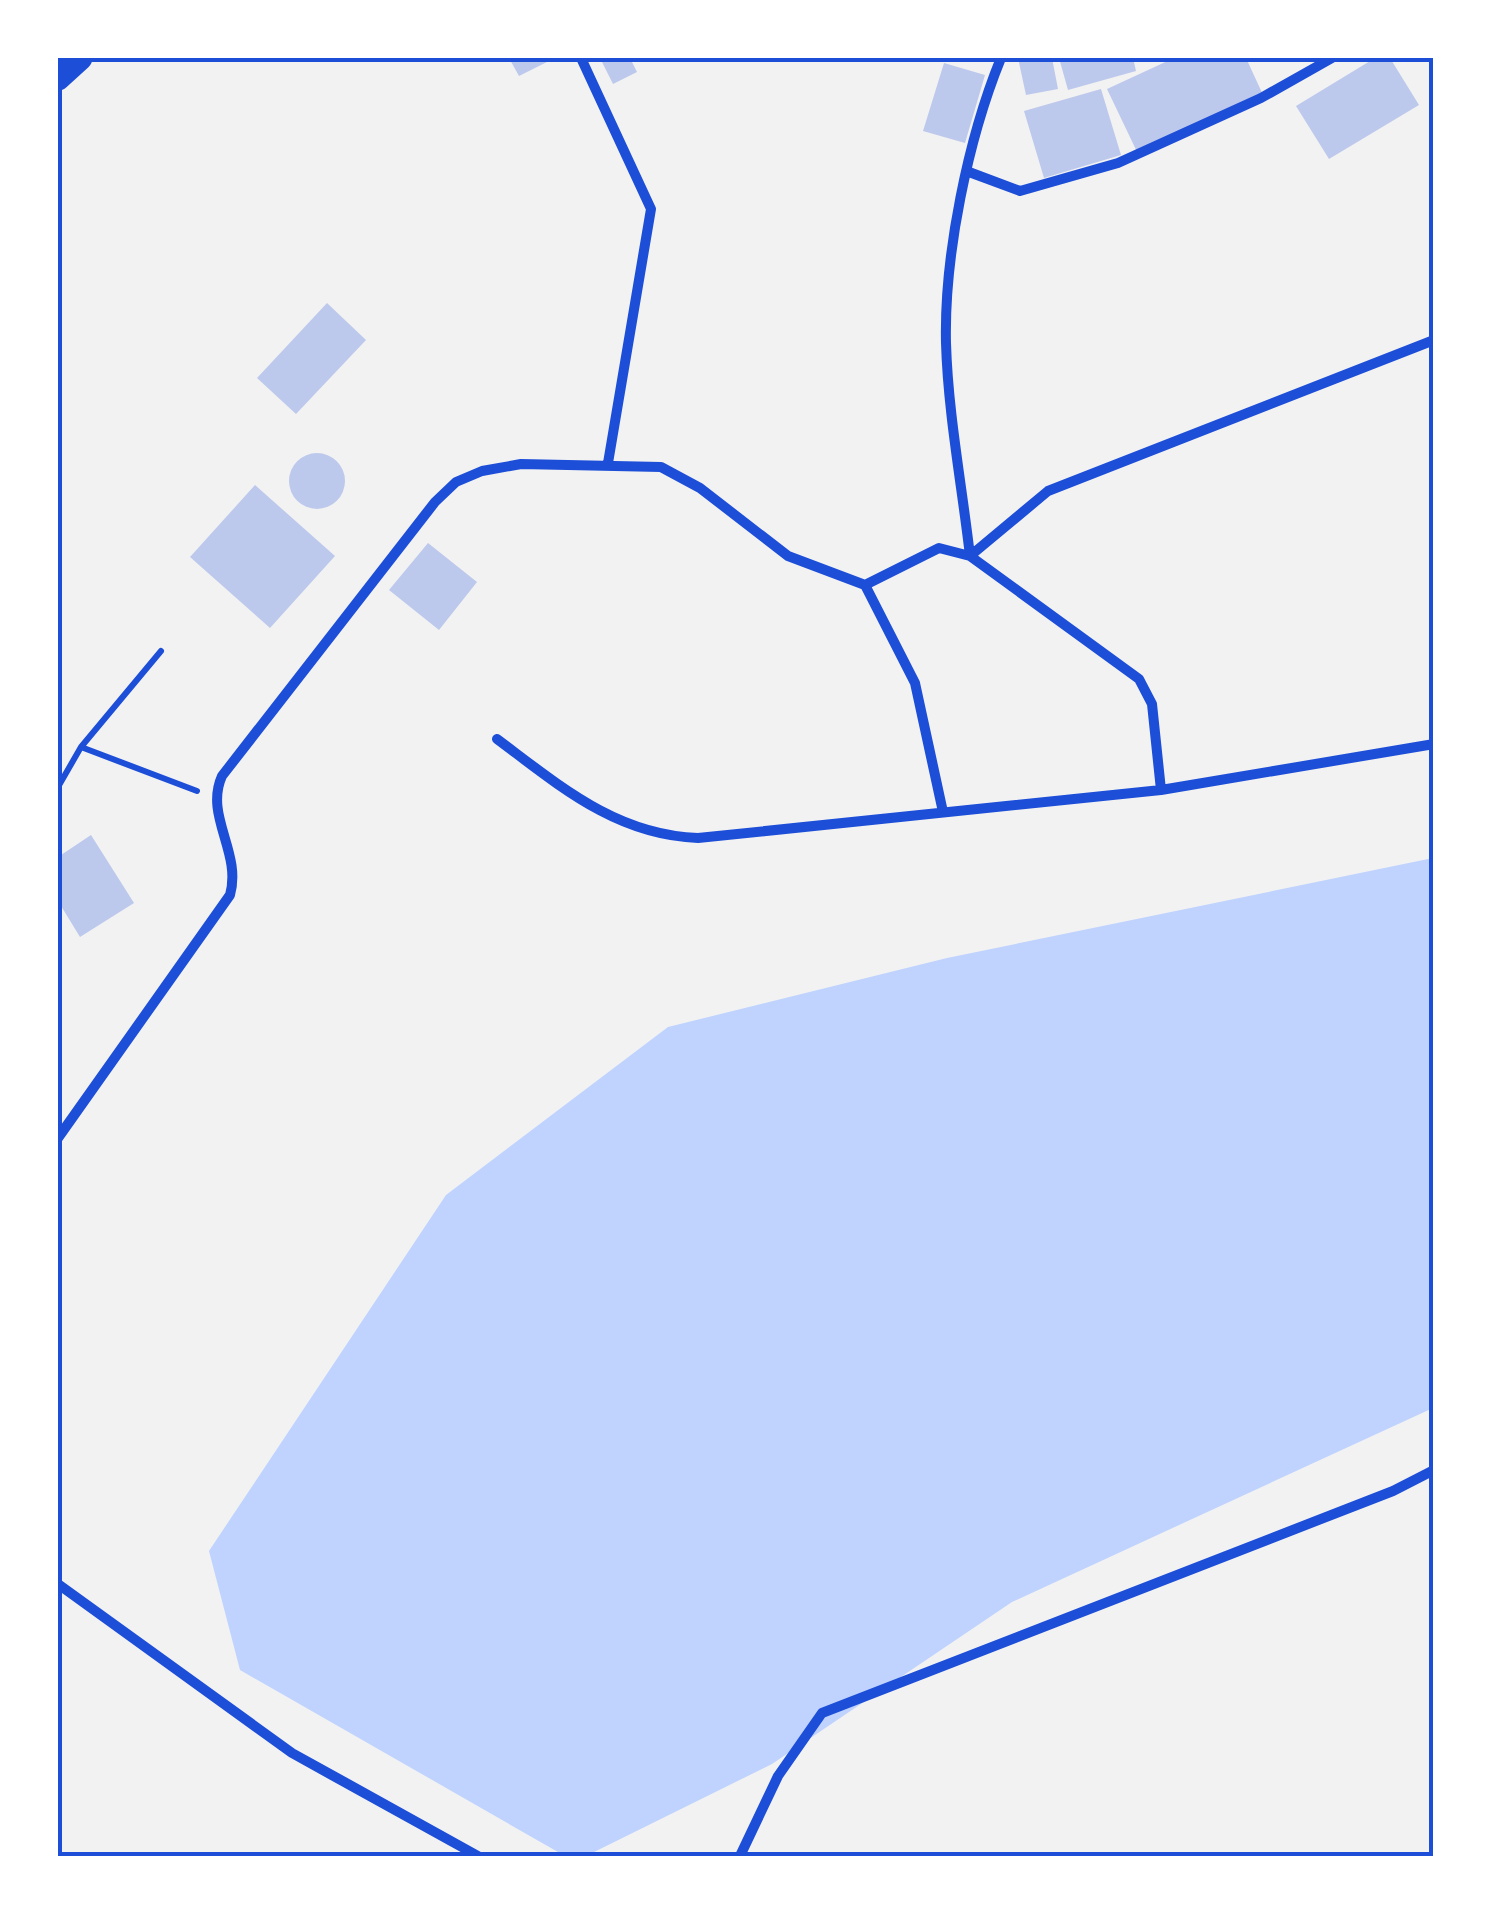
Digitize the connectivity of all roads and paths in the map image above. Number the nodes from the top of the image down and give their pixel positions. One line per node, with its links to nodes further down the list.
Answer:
1 (80, 58): 5 (main road)
2 (581, 58): 8 (street)
3 (1001, 58): 6 (street)
4 (1332, 58): 6 (street)
5 (58, 78)
6 (969, 172): 9 (street)
7 (1432, 342): 9 (street)
8 (608, 463): 10 (street); 17 (street)
9 (970, 556): 10 (street); 16 (street)
10 (866, 585): 18 (street)
11 (161, 651): 14 (path)
12 (496, 738): 18 (street)
13 (1434, 744): 16 (street)
14 (81, 746): 15 (path); 17 (path)
15 (58, 787)
16 (1161, 790): 18 (street)
17 (215, 797): 19 (street)
18 (943, 812)
19 (58, 1138)
20 (1434, 1470): 23 (street)
21 (58, 1584): 22 (street)
22 (478, 1856)
23 (740, 1856)

